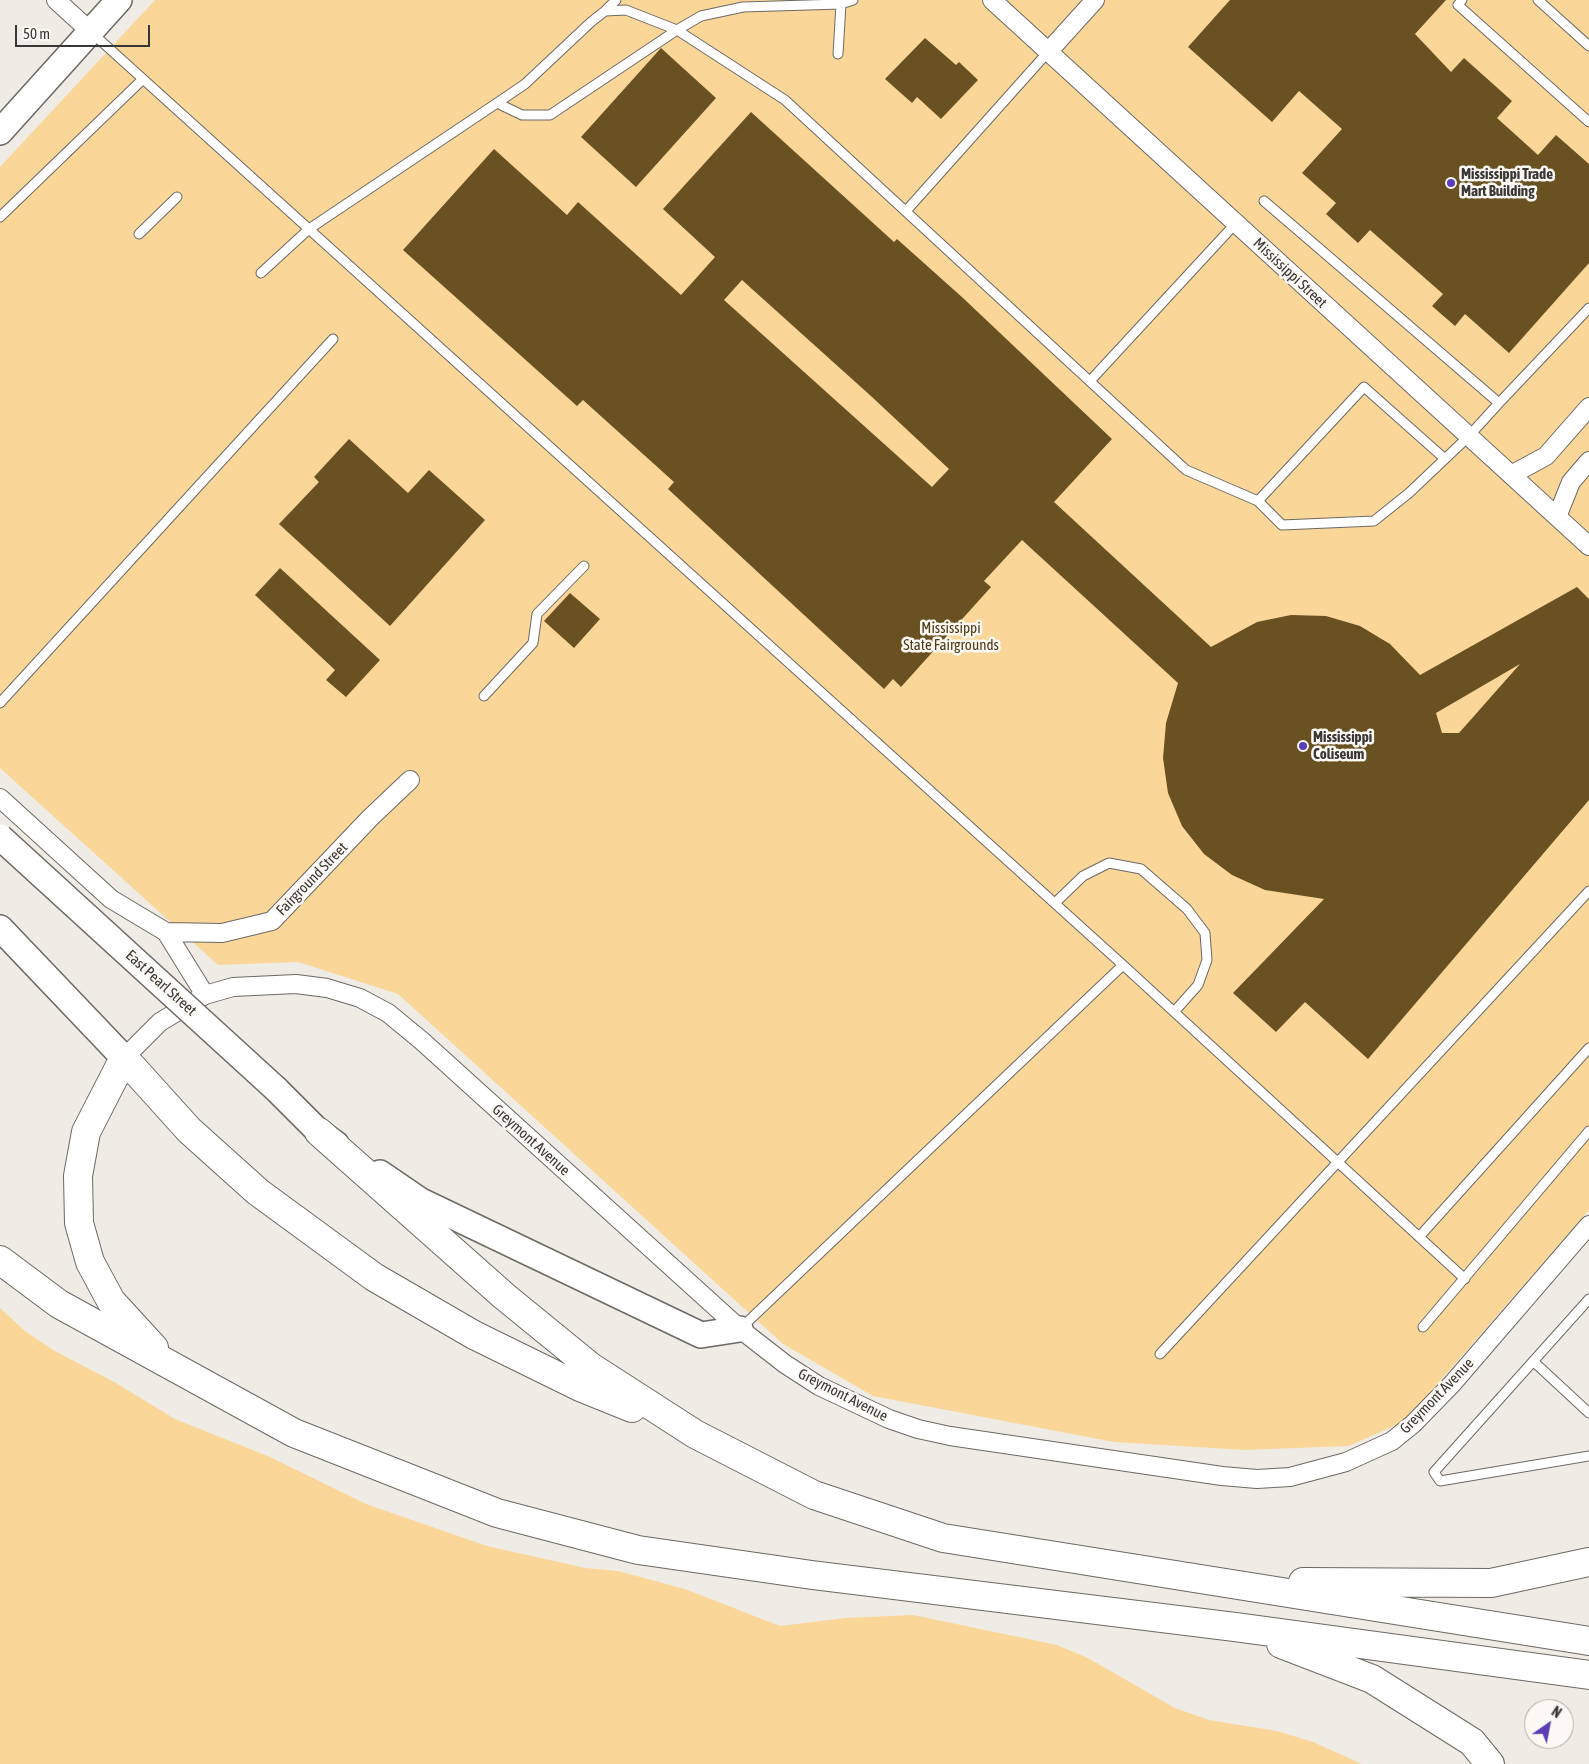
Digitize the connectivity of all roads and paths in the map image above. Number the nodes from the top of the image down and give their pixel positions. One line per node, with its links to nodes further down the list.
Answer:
1 (56, 0): 12 (street)
2 (120, 0): 12 (main road)
3 (616, 0): 10 (lane)
4 (854, 0): 9 (lane)
5 (992, 0): 14 (street, Mississippi Street)
6 (1096, 0): 14 (street)
7 (1462, 0): 18 (lane)
8 (1538, 0): 13 (lane)
9 (841, 4): 11 (lane); 15 (lane)
10 (605, 11): 11 (lane); 17 (lane)
11 (677, 30): 17 (lane); 22 (lane)
12 (90, 32): 16 (lane); 19 (main road)
13 (1589, 46)
14 (1048, 52): 22 (lane); 24 (street, Mississippi Street)
15 (838, 54)
16 (143, 79): 23 (lane); 25 (lane)
17 (497, 104): 25 (lane)
18 (1589, 122)
19 (0, 132)
20 (177, 198): 26 (lane)
21 (1264, 201): 31 (lane)
22 (906, 211): 30 (lane)
23 (0, 217)
24 (1236, 223): 30 (lane); 33 (street, Mississippi Street)
25 (309, 229): 27 (lane); 47 (lane)
26 (138, 234)
27 (261, 273)
28 (1588, 311): 31 (lane)
29 (333, 339): 42 (lane)
30 (1090, 381): 37 (lane)
31 (1499, 403): 33 (lane)
32 (1589, 407): 36 (street)
33 (1468, 436): 34 (lane); 36 (street, Mississippi Street)
34 (1445, 459): 37 (lane); 37 (lane)
35 (1589, 461): 38 (street)
36 (1511, 475): 38 (street, Mississippi Street)
37 (1258, 501)
38 (1557, 517): 39 (street, Mississippi Street)
39 (1589, 546)
40 (584, 566): 41 (lane)
41 (484, 696)
42 (0, 703)
43 (410, 780): 49 (street, Fairground Street)
44 (0, 798): 49 (street, Fairground Street)
45 (0, 837): 56 (main road, East Pearl Street, bridge)
46 (1589, 891): 57 (lane)
47 (1054, 903): 50 (lane); 52 (lane)
48 (0, 928): 54 (main road)
49 (166, 932): 51 (street)
50 (1123, 965): 52 (lane); 64 (lane)
51 (205, 995): 54 (street, Greymont Avenue); 64 (street, Greymont Avenue)
52 (1174, 1012): 57 (lane)
53 (1589, 1048): 59 (lane)
54 (124, 1058): 67 (highway); 69 (highway)
55 (1589, 1131): 61 (lane)
56 (319, 1132): 64 (main road, East Pearl Street); 69 (highway)
57 (1337, 1162): 59 (lane); 65 (lane)
58 (1589, 1224): 64 (street, Greymont Avenue)
59 (1419, 1237): 61 (lane)
60 (0, 1260): 67 (highway)
61 (1464, 1279): 63 (lane)
62 (1589, 1299): 66 (lane)
63 (1423, 1326)
64 (740, 1329)
65 (1160, 1354)
66 (1533, 1361): 68 (lane); 70 (lane)
67 (171, 1366): 73 (highway)
68 (1589, 1413)
69 (695, 1434): 72 (highway)
70 (1589, 1456)
71 (1589, 1562): 72 (highway)
72 (1214, 1582): 74 (highway)
73 (1235, 1627): 75 (highway); 76 (highway)
74 (1589, 1641)
75 (1589, 1676)
76 (1490, 1764)

